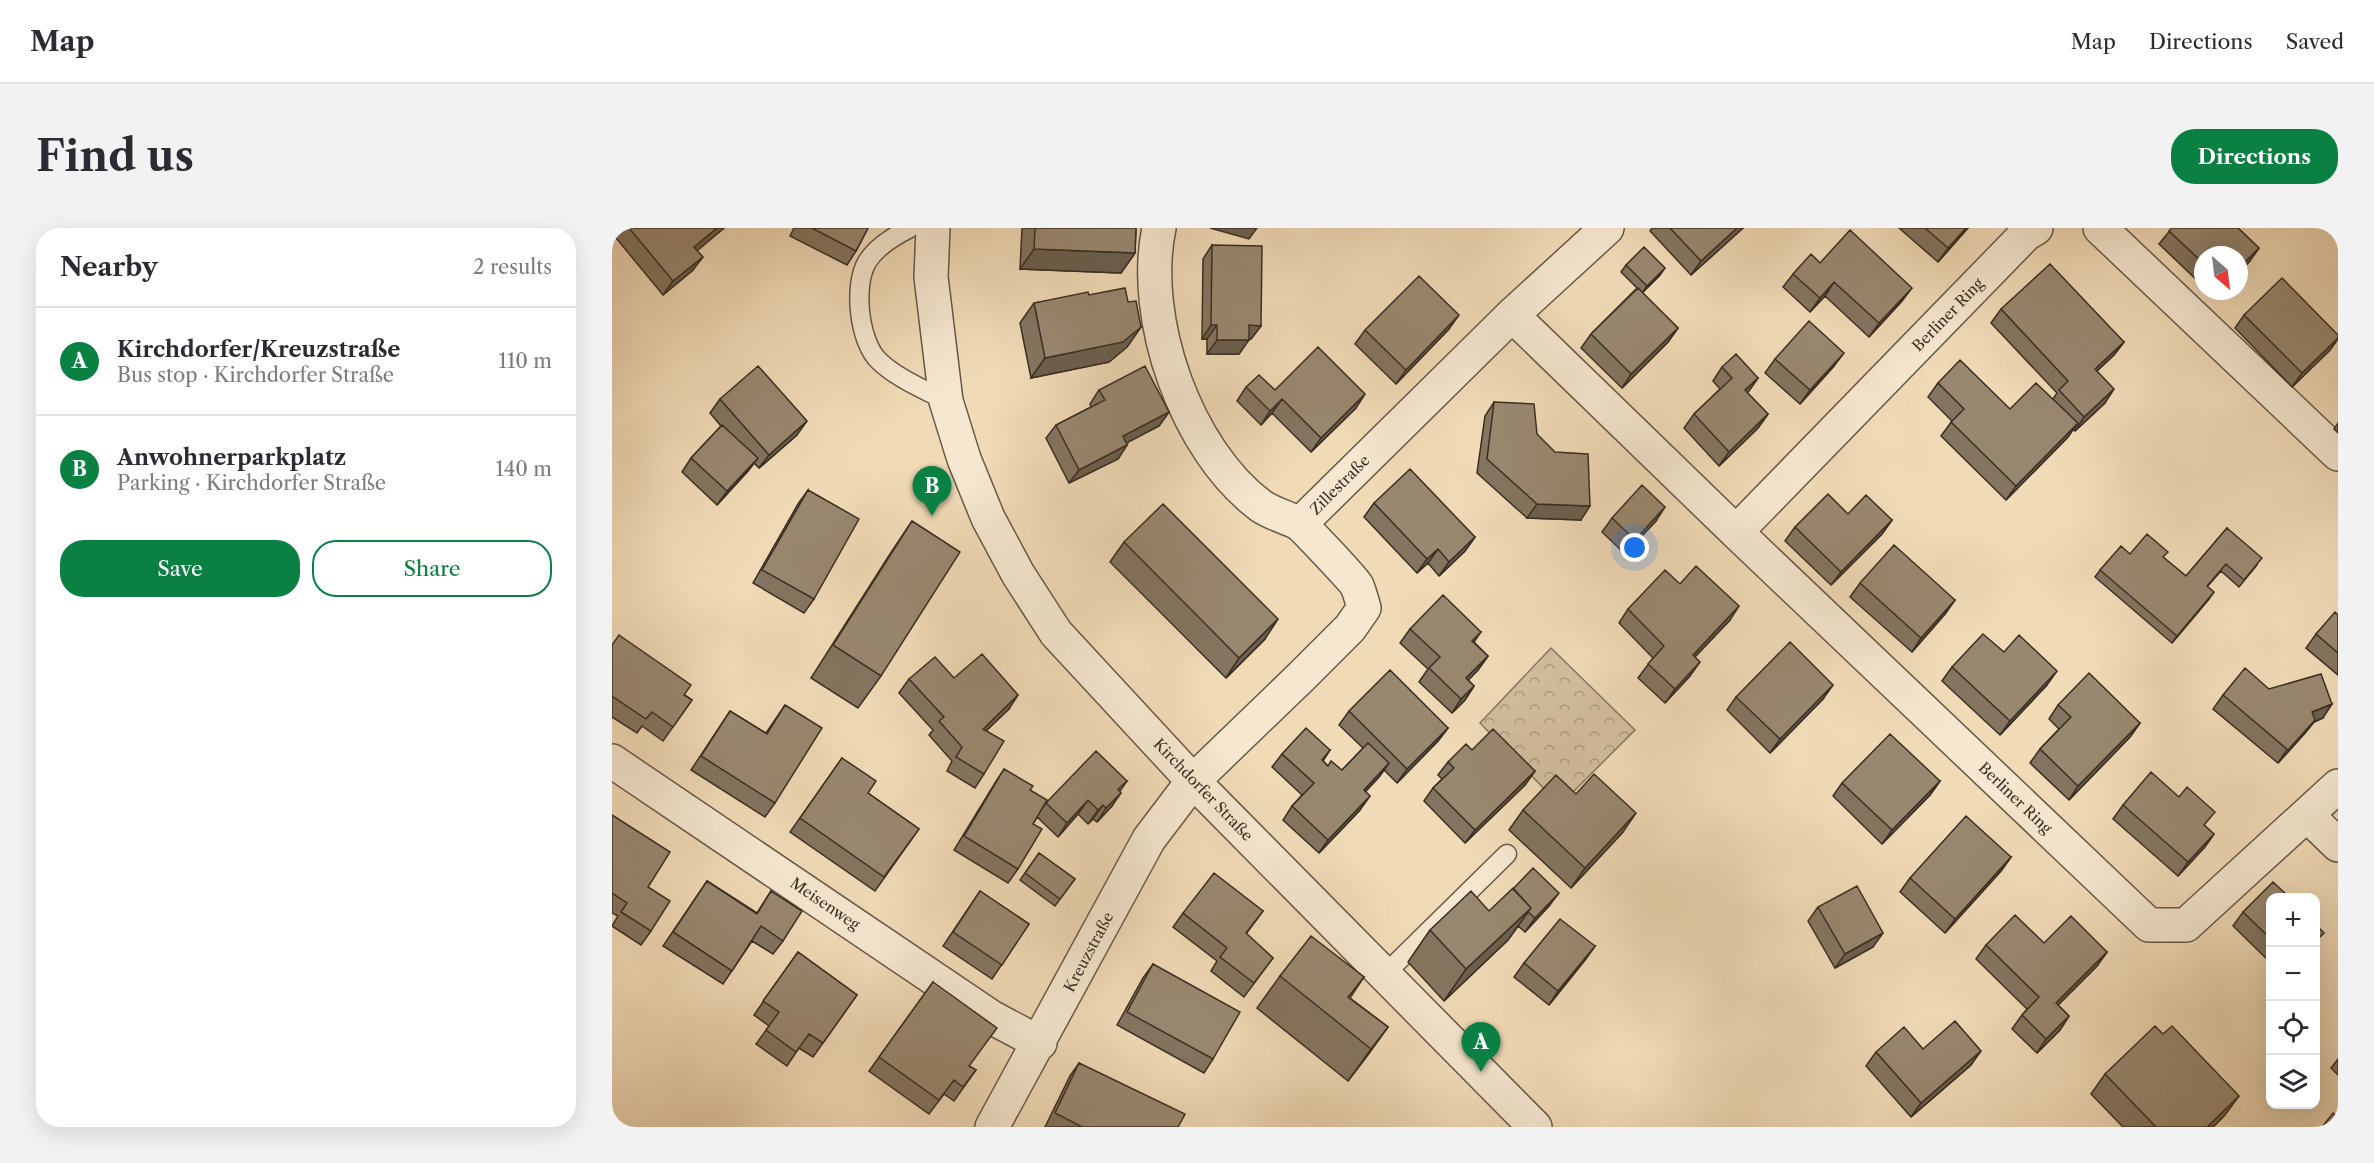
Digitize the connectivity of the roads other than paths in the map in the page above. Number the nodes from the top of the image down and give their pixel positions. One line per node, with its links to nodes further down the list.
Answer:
1 (910, 228): 8 (lane)
2 (933, 228): 8 (street, Kirchdorfer Straße)
3 (1159, 228): 10 (street)
4 (1607, 228): 7 (street, Zillestraße)
5 (2036, 228): 11 (street, Berliner Ring)
6 (2100, 228): 9 (street)
7 (1512, 315): 10 (street, Zillestraße); 11 (street, Berliner Ring)
8 (946, 401): 13 (street, Kirchdorfer Straße)
9 (2338, 454)
10 (1300, 524): 13 (street, Zillestraße)
11 (1736, 532): 15 (street, Berliner Ring)
12 (612, 761): 19 (street, Meisenweg)
13 (1193, 781): 18 (street, Kirchdorfer Straße); 19 (street, Kreuzstraße)
14 (2338, 786): 15 (street, Berliner Ring)
15 (2307, 815): 16 (street)
16 (2338, 845)
17 (1507, 854): 18 (lane)
18 (1384, 975): 21 (street, Kirchdorfer Straße)
19 (1040, 1043): 20 (street, Kreuzstraße)
20 (993, 1127)
21 (1535, 1127)

